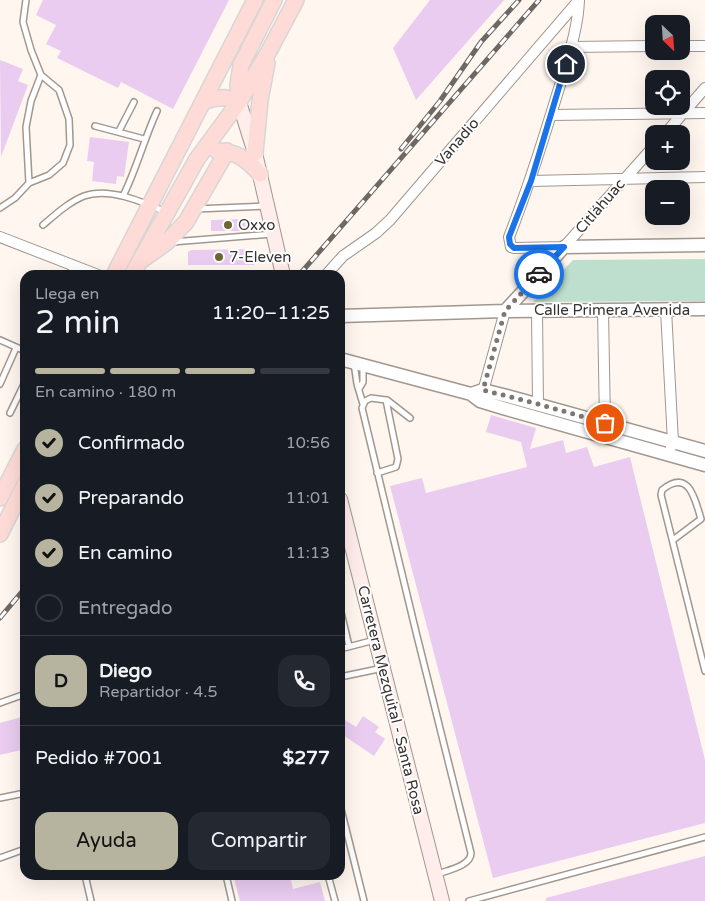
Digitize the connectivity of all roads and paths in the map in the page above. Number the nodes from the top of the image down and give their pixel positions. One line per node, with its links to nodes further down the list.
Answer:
1 (26, 0): 11 (lane)
2 (255, 0): 14 (main road)
3 (274, 0): 15 (main road)
4 (296, 0): 10 (main road)
5 (579, 0): 9 (street); 52 (street, Vanadio)
6 (645, 46): 9 (street)
7 (690, 46): 8 (street)
8 (705, 46)
9 (571, 47): 21 (street)
10 (269, 51): 15 (main road); 28 (main road)
11 (41, 75): 35 (lane); 35 (lane)
12 (705, 88): 16 (street)
13 (134, 102): 25 (lane)
14 (203, 102): 15 (main road); 37 (main road)
15 (239, 102): 28 (main road); 30 (main road)
16 (690, 106)
17 (157, 111): 26 (lane)
18 (690, 113): 19 (street)
19 (705, 113)
20 (645, 114): 21 (street)
21 (551, 115): 34 (street)
22 (682, 115): 23 (street)
23 (673, 125)
24 (95, 126): 25 (lane)
25 (119, 131): 26 (lane)
26 (144, 138): 36 (lane)
27 (226, 151): 30 (main road); 31 (main road); 40 (main road)
28 (255, 153): 31 (main road)
29 (645, 156): 33 (street, Citláhuac)
30 (198, 159): 41 (main road)
31 (260, 174): 38 (main road)
32 (705, 177): 33 (street)
33 (624, 178): 34 (street); 47 (street, Citláhuac)
34 (531, 181): 47 (street)
35 (28, 183): 39 (lane)
36 (123, 196): 37 (lane); 42 (lane)
37 (150, 205): 41 (lane); 50 (main road)
38 (267, 206): 40 (lane); 43 (main road)
39 (0, 208)
40 (194, 209): 45 (main road)
41 (166, 212): 48 (main road)
42 (43, 224)
43 (274, 234): 45 (lane); 51 (main road)
44 (0, 237): 49 (street)
45 (166, 243): 48 (main road)
46 (705, 245): 47 (street)
47 (564, 247): 55 (street, Citláhuac)
48 (135, 269)
49 (72, 270)
50 (117, 270)
51 (282, 270)
52 (330, 270)
53 (666, 310): 54 (street, Calle Primera Avenida); 57 (street, Calle Primera Avenida); 74 (street)
54 (705, 310)
55 (505, 311): 56 (street, Calle Primera Avenida); 58 (street, Calle Primera Avenida); 67 (street)
56 (537, 311): 57 (street, Calle Primera Avenida); 70 (street)
57 (603, 311): 73 (street)
58 (345, 316)
59 (0, 340): 60 (lane)
60 (16, 348): 61 (lane); 64 (lane)
61 (20, 349)
62 (345, 360): 63 (street)
63 (359, 364): 65 (lane); 65 (lane); 67 (street)
64 (0, 384)
65 (359, 389): 69 (lane)
66 (20, 392): 71 (lane)
67 (478, 395): 70 (street); 76 (street)
68 (386, 400): 69 (lane); 72 (lane); 79 (lane)
69 (363, 404): 79 (lane)
70 (538, 404): 73 (street)
71 (10, 413)
72 (410, 418)
73 (605, 423): 74 (street)
74 (673, 442): 75 (street); 76 (street)
75 (705, 451)
76 (668, 455): 78 (street)
77 (20, 459): 81 (main road)
78 (705, 465)
79 (377, 472): 101 (lane)
80 (20, 494): 84 (main road)
81 (0, 498)
82 (703, 518): 85 (lane); 85 (lane)
83 (345, 519): 87 (main road, Carretera Mezquital - Santa Rosa)
84 (0, 534)
85 (673, 540): 91 (lane)
86 (345, 629): 88 (lane)
87 (376, 640): 88 (lane); 90 (main road, Carretera Mezquital - Santa Rosa)
88 (349, 646): 89 (lane)
89 (345, 647)
90 (383, 668): 92 (lane); 101 (main road, Carretera Mezquital - Santa Rosa)
91 (705, 671)
92 (345, 676)
93 (20, 696): 94 (lane)
94 (0, 702)
95 (20, 794): 96 (lane)
96 (0, 798)
97 (345, 831): 108 (lane)
98 (705, 837): 110 (lane)
99 (20, 851): 100 (lane)
100 (0, 858)
101 (436, 875): 109 (main road, Carretera Mezquital - Santa Rosa)
102 (86, 880): 105 (lane)
103 (227, 880): 106 (lane)
104 (329, 880): 107 (lane)
105 (91, 901)
106 (232, 901)
107 (335, 901)
108 (364, 901)
109 (442, 901)
110 (469, 901)

